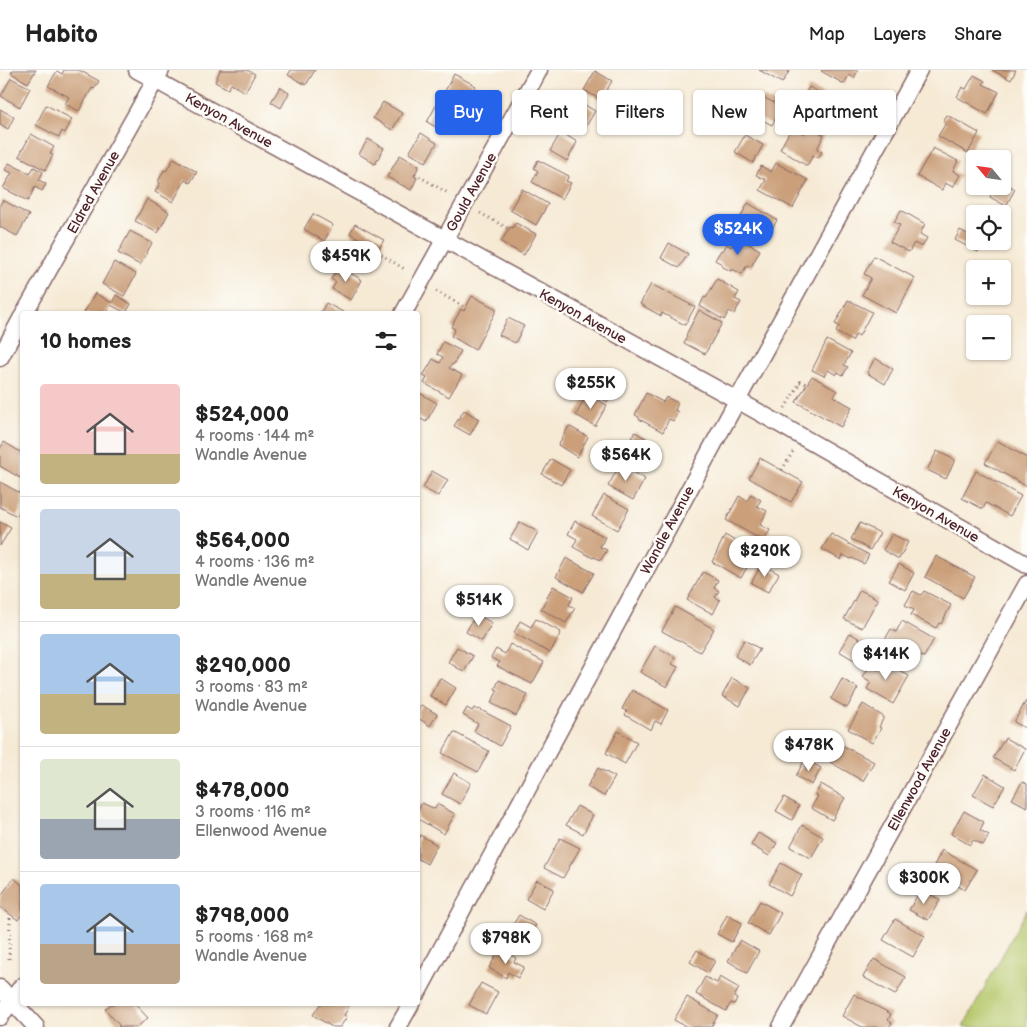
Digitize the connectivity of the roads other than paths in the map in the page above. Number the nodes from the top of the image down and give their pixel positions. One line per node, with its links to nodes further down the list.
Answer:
1 (137, 70): 4 (street, Kenyon Avenue)
2 (539, 70): 5 (street, Gould Avenue)
3 (919, 70): 10 (street, Wandle Avenue)
4 (158, 75): 5 (street, Kenyon Avenue); 6 (street, Eldred Avenue)
5 (444, 239): 7 (street, Gould Avenue); 10 (street, Kenyon Avenue)
6 (26, 311)
7 (405, 311)
8 (20, 321): 9 (street)
9 (0, 358)
10 (738, 401): 11 (street, Kenyon Avenue); 14 (street, Wandle Avenue)
11 (1027, 565)
12 (1027, 584): 21 (street, Ellenwood Avenue)
13 (0, 988): 16 (street)
14 (420, 988)
15 (20, 989): 16 (street)
16 (12, 1002): 18 (street); 19 (street)
17 (410, 1006): 20 (street)
18 (0, 1017)
19 (36, 1027)
20 (398, 1027)
21 (781, 1027)

